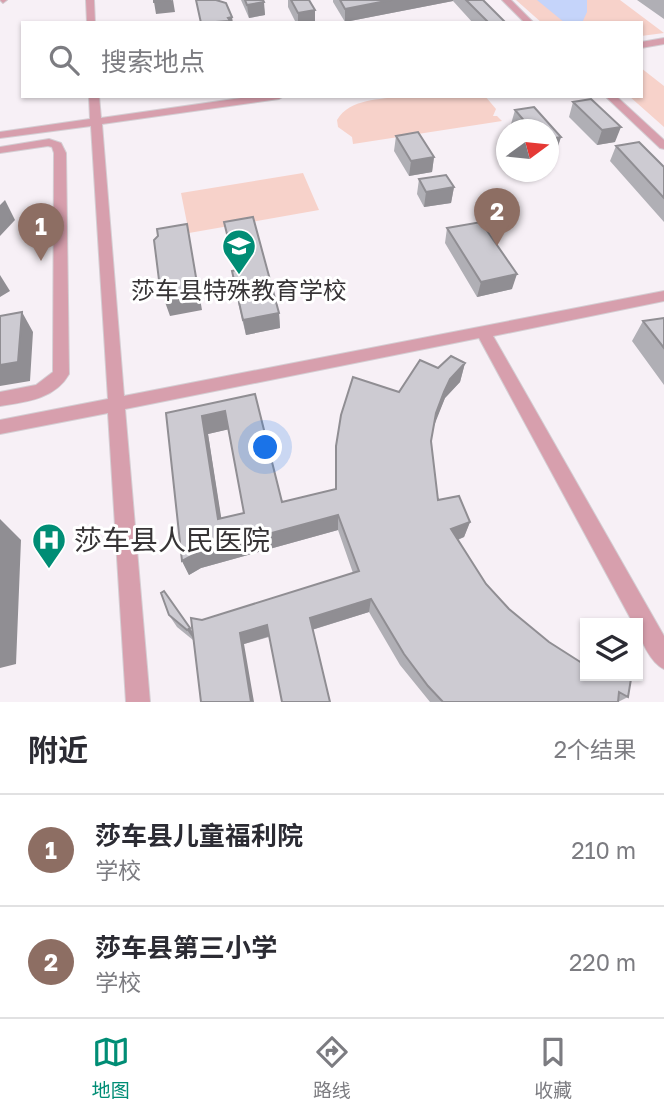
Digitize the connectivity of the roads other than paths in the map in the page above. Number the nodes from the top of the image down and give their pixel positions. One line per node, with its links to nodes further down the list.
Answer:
1 (90, 0): 3 (street)
2 (506, 0): 4 (street)
3 (91, 21)
4 (528, 21)
5 (664, 41): 6 (street)
6 (643, 45)
7 (94, 98): 10 (street)
8 (265, 98): 10 (street)
9 (612, 98): 12 (street)
10 (96, 122): 11 (street); 17 (street)
11 (0, 135)
12 (664, 146)
13 (0, 150): 16 (street)
14 (664, 296): 15 (street)
15 (483, 332): 17 (street); 19 (street)
16 (0, 399)
17 (118, 404): 18 (street); 20 (street)
18 (0, 427)
19 (664, 658)
20 (138, 702)

